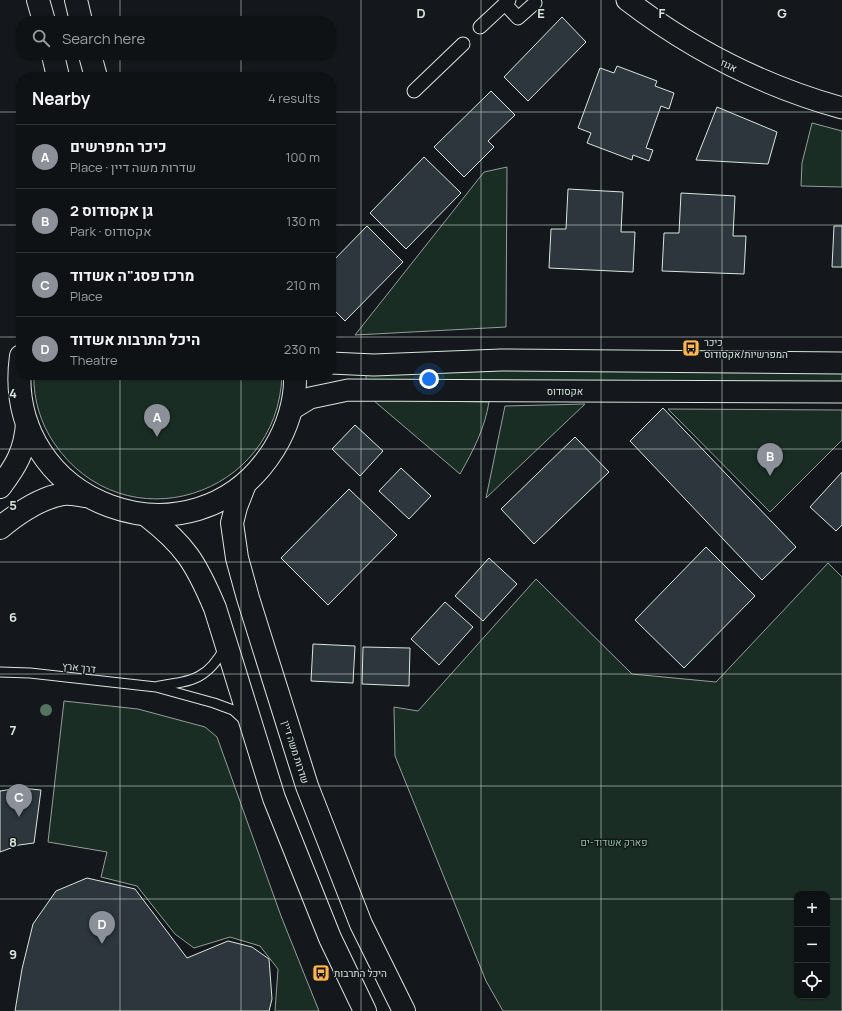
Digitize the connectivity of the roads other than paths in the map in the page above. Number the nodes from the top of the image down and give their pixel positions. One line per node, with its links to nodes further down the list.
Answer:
1 (38, 0): 6 (main road)
2 (76, 0): 7 (main road)
3 (627, 0): 15 (street, אגוז)
4 (507, 2): 5 (street); 8 (street)
5 (535, 3)
6 (43, 16)
7 (80, 16)
8 (480, 27)
9 (463, 44): 14 (street)
10 (54, 60): 12 (main road)
11 (91, 60): 13 (main road)
12 (57, 72)
13 (95, 72)
14 (414, 91)
15 (842, 108)
16 (336, 363): 17 (street)
17 (842, 363)
18 (19, 380): 22 (main road)
19 (295, 380): 21 (main road)
20 (842, 392): 21 (street, אקסודוס)
21 (292, 409): 23 (main road)
22 (27, 424): 24 (main road); 25 (main road)
23 (245, 484): 26 (main road); 33 (main road, שדרות משה דיין)
24 (0, 487)
25 (85, 496): 26 (main road); 27 (main road)
26 (146, 515): 28 (main road)
27 (0, 528)
28 (226, 644): 30 (lane, דרך ארץ); 31 (main road)
29 (0, 672): 30 (lane, דרך ארץ)
30 (156, 687): 31 (lane, דרך ארץ)
31 (255, 737): 32 (main road)
32 (365, 1011)
33 (404, 1011)

